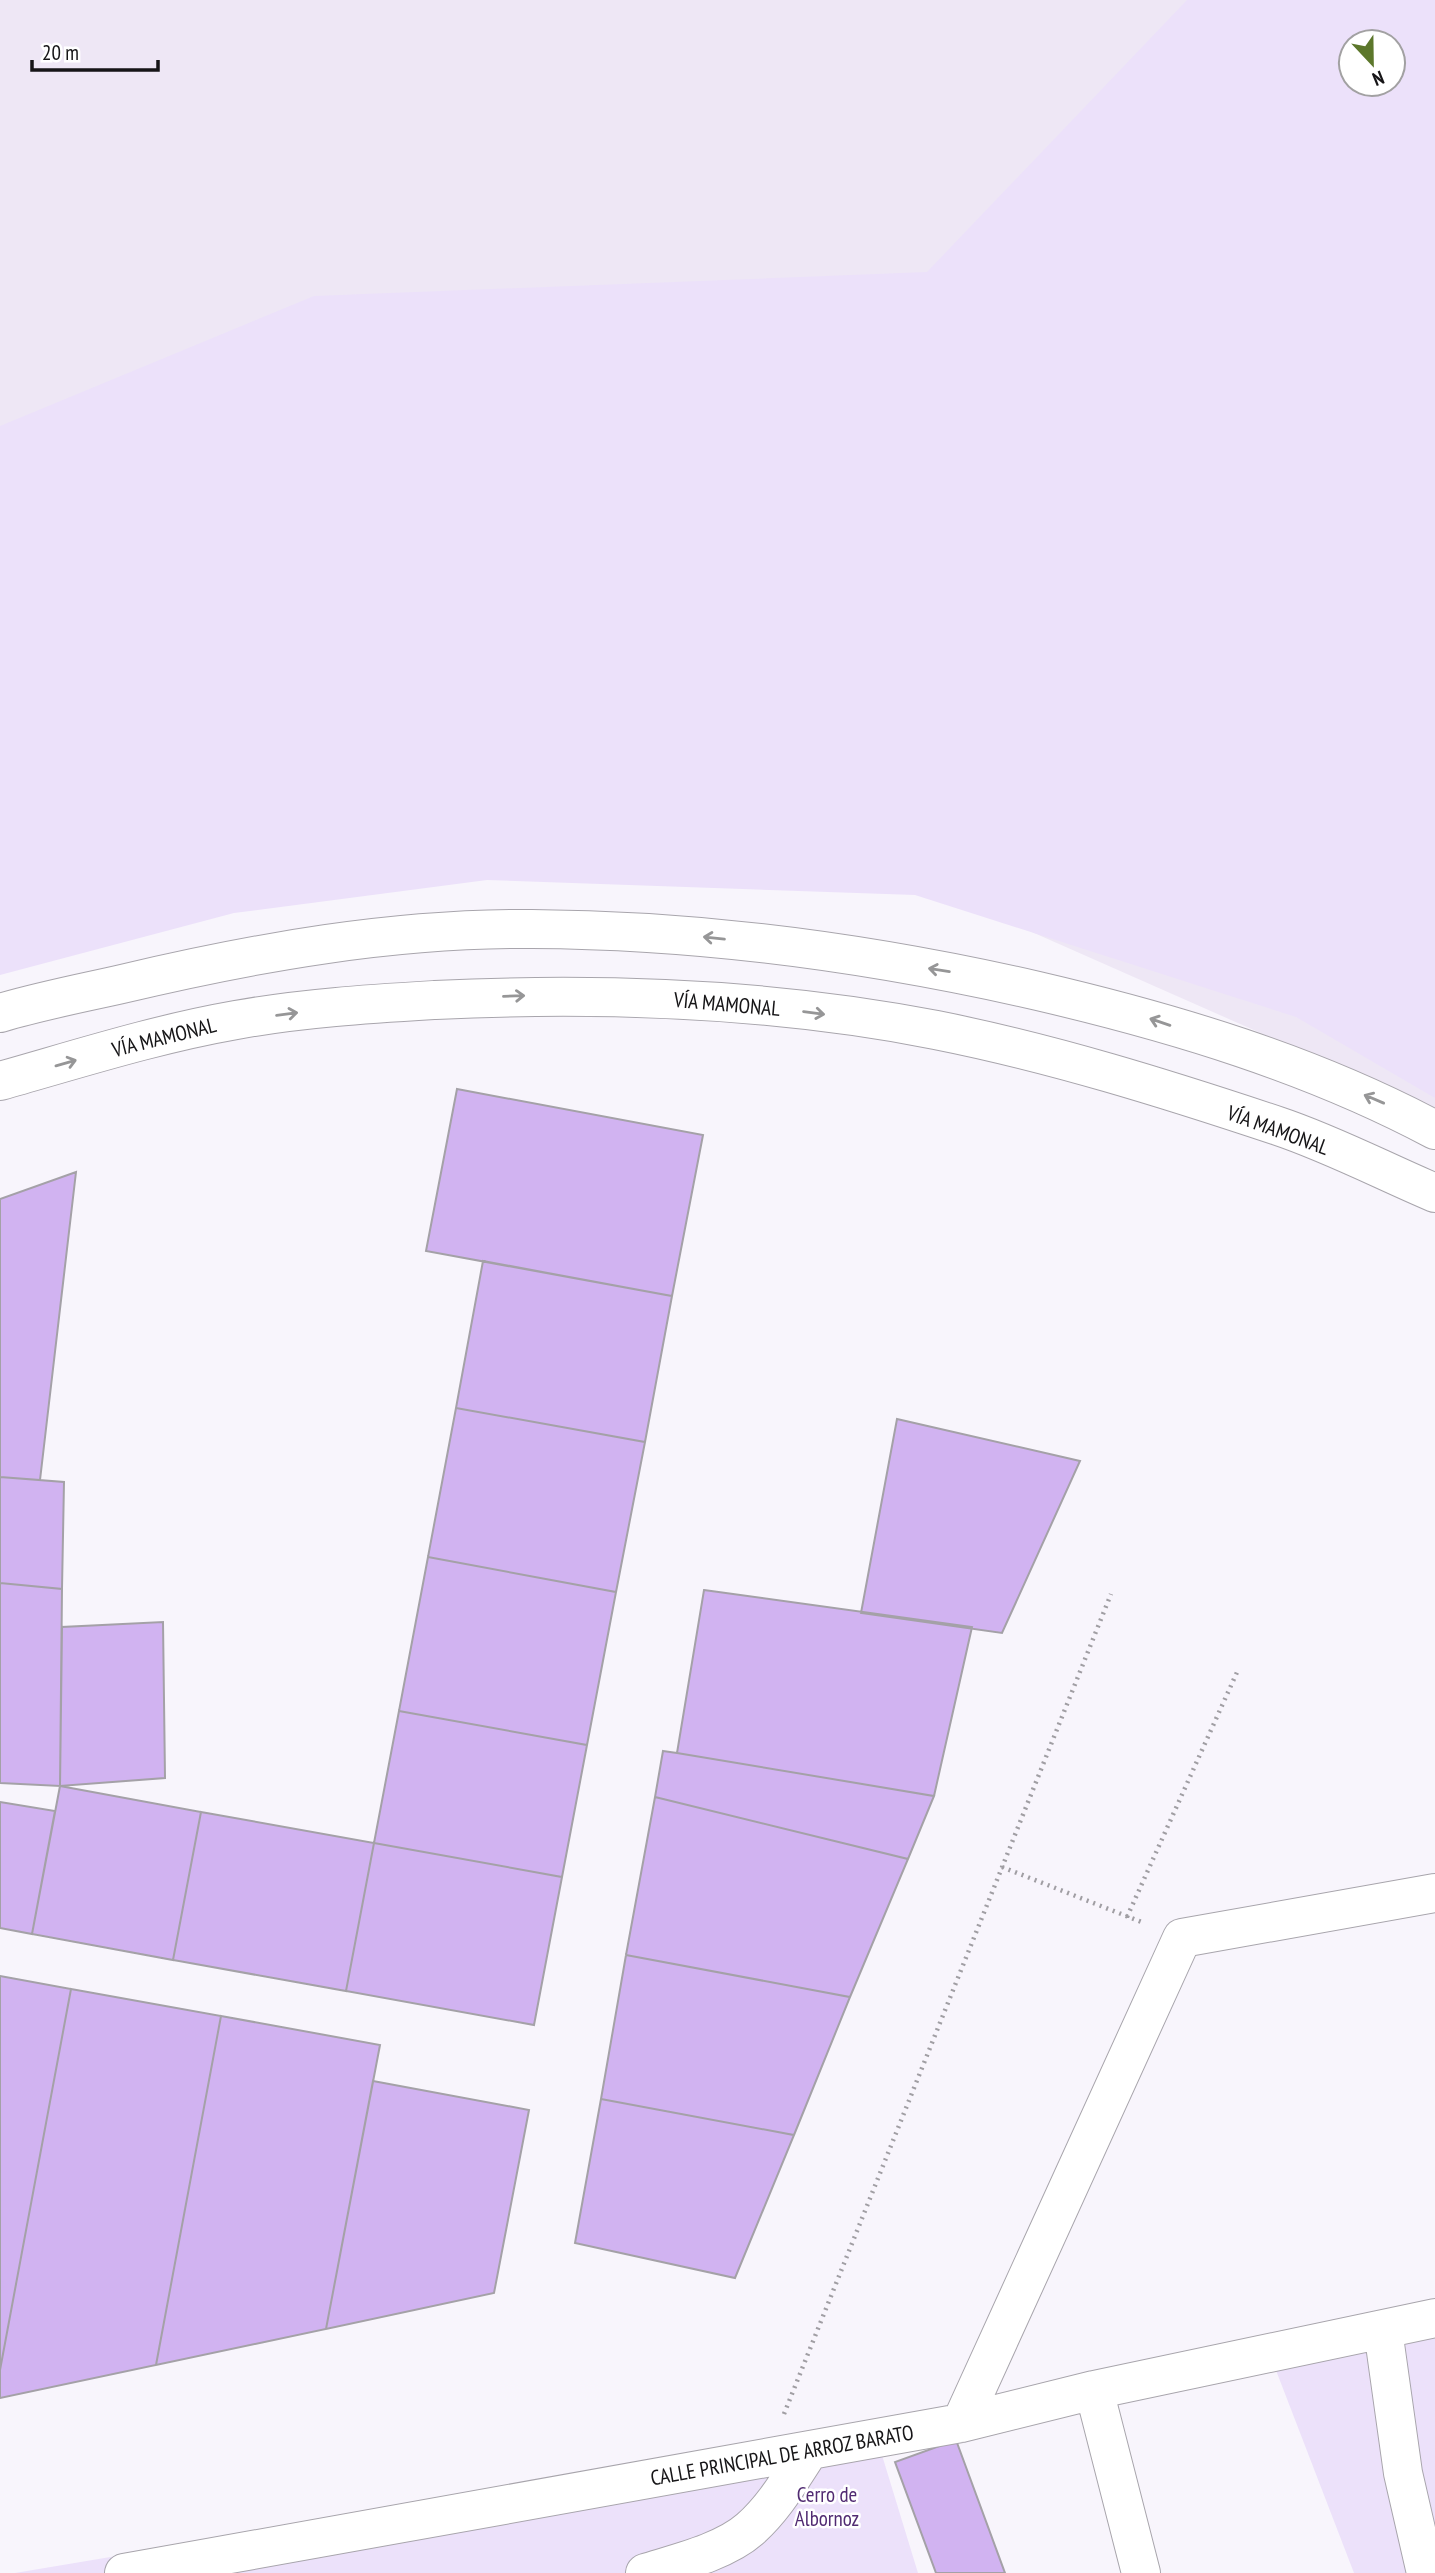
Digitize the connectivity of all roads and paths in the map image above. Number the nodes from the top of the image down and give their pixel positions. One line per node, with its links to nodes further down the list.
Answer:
1 (0, 1013): 3 (main road, one-way to 1)
2 (0, 1082): 4 (main road, VÍA MAMONAL, one-way to 4)
3 (1435, 1130)
4 (1435, 1193)
5 (1111, 1594): 7 (path)
6 (1238, 1670): 9 (path)
7 (1002, 1867): 9 (path); 16 (path)
8 (1435, 1893): 10 (main road)
9 (1127, 1917): 10 (path)
10 (1182, 1938): 14 (main road)
11 (1435, 2318): 12 (main road, CALLE PRINCIPAL DE ARROZ BARATO)
12 (1383, 2330): 13 (main road, CALLE PRINCIPAL DE ARROZ BARATO); 20 (main road)
13 (1094, 2390): 14 (main road, CALLE PRINCIPAL DE ARROZ BARATO); 19 (main road)
14 (961, 2423): 15 (main road, CALLE PRINCIPAL DE ARROZ BARATO)
15 (809, 2451): 16 (main road, CALLE PRINCIPAL DE ARROZ BARATO); 18 (main road)
16 (767, 2457): 17 (main road, CALLE PRINCIPAL DE ARROZ BARATO)
17 (124, 2573)
18 (645, 2573)
19 (1142, 2573)
20 (1426, 2573)

